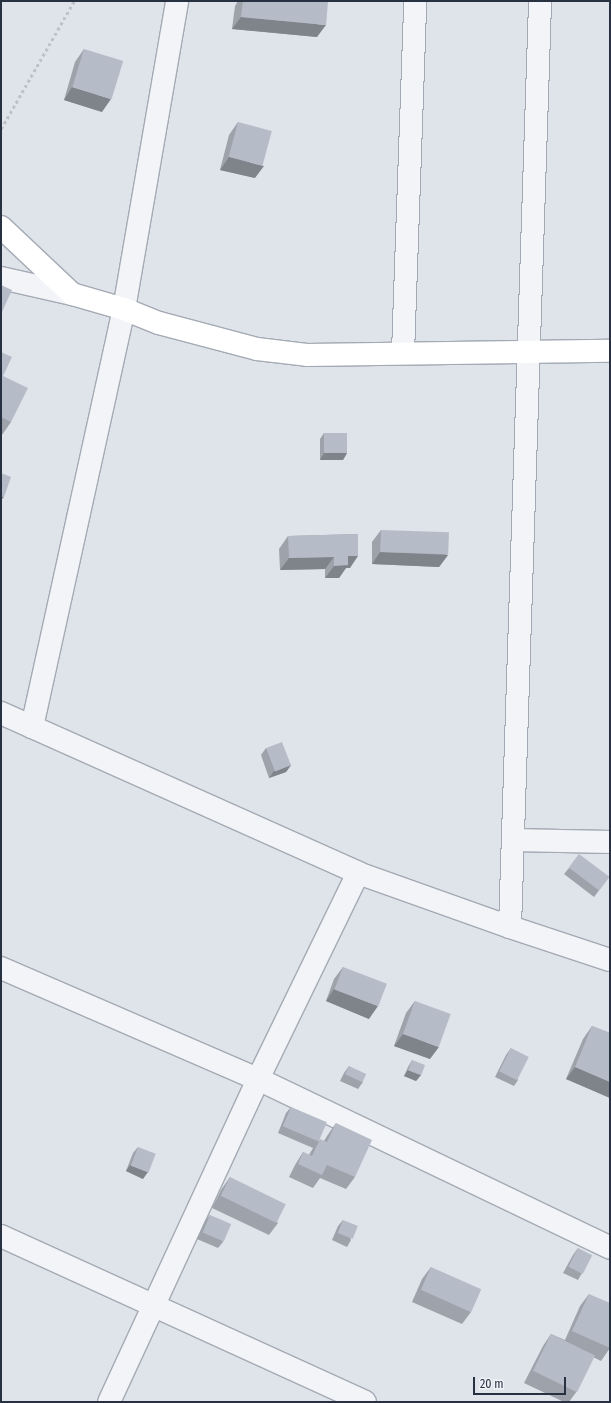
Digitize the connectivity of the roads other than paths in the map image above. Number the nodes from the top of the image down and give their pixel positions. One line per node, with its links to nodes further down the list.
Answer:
1 (177, 1): 7 (street)
2 (415, 1): 10 (street)
3 (540, 1): 9 (street)
4 (1, 227): 6 (street)
5 (1, 278): 6 (street)
6 (72, 294): 7 (street)
7 (124, 309): 10 (street); 12 (street)
8 (610, 351): 9 (street)
9 (529, 352): 10 (street); 13 (street)
10 (403, 354)
11 (1, 713): 12 (street)
12 (32, 727): 15 (street)
13 (513, 840): 14 (street); 16 (street)
14 (610, 842)
15 (358, 873): 16 (street); 19 (street)
16 (510, 927): 17 (street)
17 (610, 960)
18 (1, 968): 19 (street)
19 (258, 1079): 21 (street); 22 (street)
20 (1, 1236): 22 (street)
21 (610, 1248)
22 (153, 1306): 23 (street); 24 (street)
23 (109, 1402)
24 (364, 1402)

